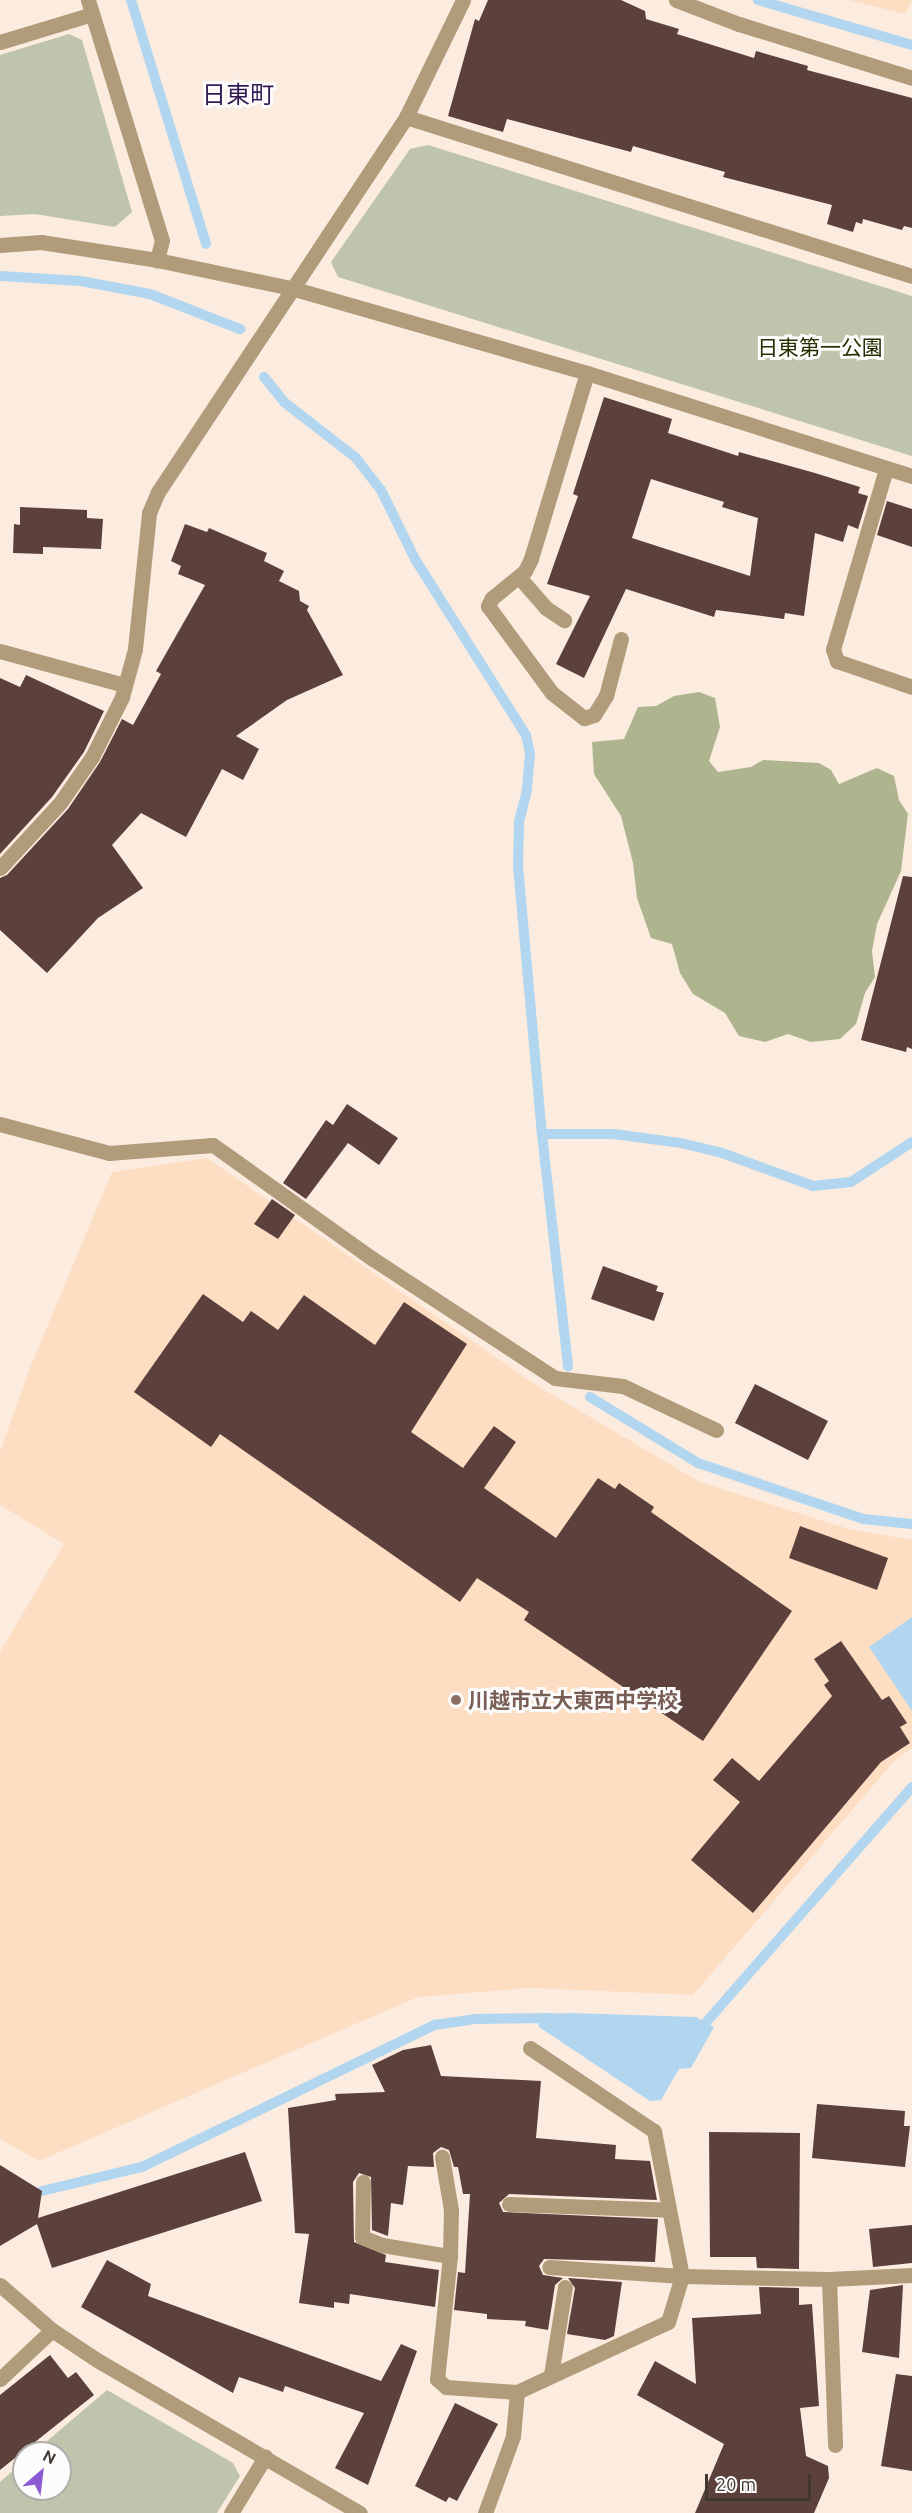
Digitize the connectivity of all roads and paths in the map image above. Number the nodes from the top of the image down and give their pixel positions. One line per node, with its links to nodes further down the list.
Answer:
1 (463, 0): 6 (street)
2 (676, 0): 5 (street)
3 (90, 7): 4 (street); 8 (street)
4 (0, 42)
5 (912, 78)
6 (406, 117): 9 (street); 10 (street)
7 (0, 244): 8 (street)
8 (157, 260): 10 (street)
9 (912, 276)
10 (291, 288): 11 (street); 18 (street)
11 (587, 373): 12 (street); 14 (street)
12 (886, 468): 13 (street); 19 (street)
13 (912, 476)
14 (519, 577): 15 (street); 16 (street)
15 (564, 620)
16 (621, 639)
17 (0, 651): 18 (street)
18 (124, 685): 20 (street)
19 (912, 687)
20 (0, 868)
21 (0, 1124): 22 (street)
22 (716, 1430)
23 (530, 2048): 27 (street)
24 (442, 2157): 28 (street)
25 (363, 2182): 28 (street)
26 (509, 2204): 27 (street)
27 (669, 2210): 31 (street)
28 (450, 2256): 38 (street)
29 (549, 2267): 31 (street)
30 (912, 2275): 32 (street)
31 (682, 2276): 32 (street); 36 (street)
32 (829, 2279): 39 (street)
33 (0, 2284): 35 (street)
34 (565, 2287): 36 (street)
35 (52, 2330): 37 (street); 40 (street)
36 (551, 2375): 38 (street)
37 (0, 2379)
38 (517, 2392): 43 (street)
39 (835, 2445)
40 (265, 2457): 41 (street); 42 (street)
41 (231, 2513)
42 (360, 2513)
43 (485, 2513)

